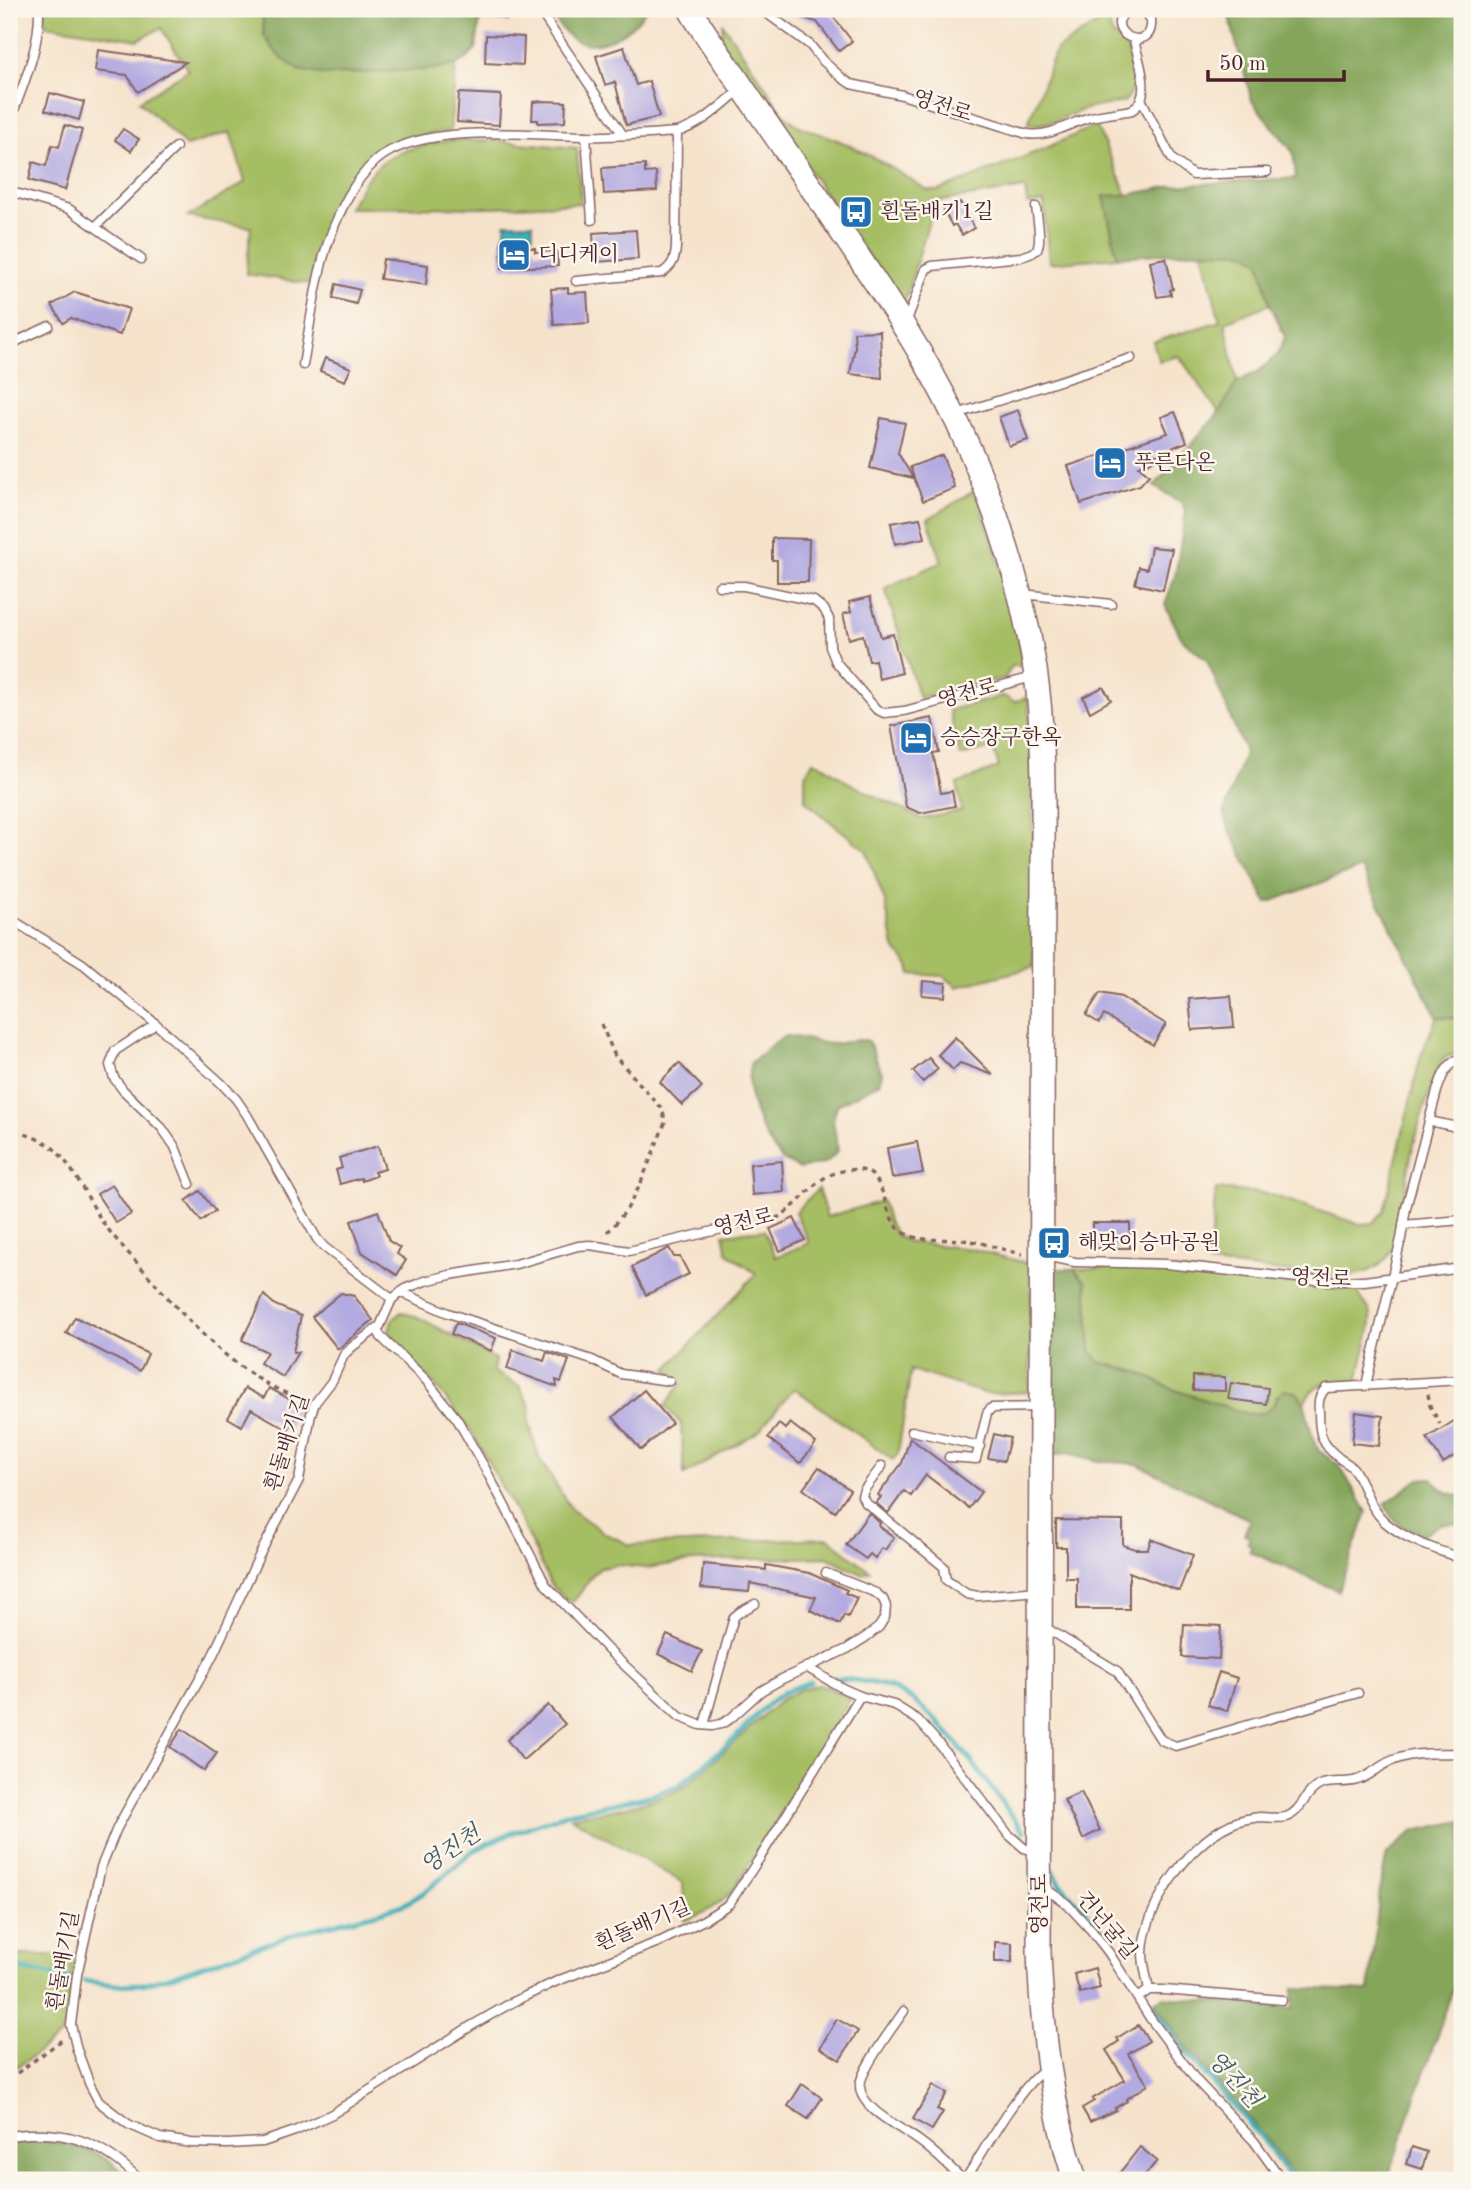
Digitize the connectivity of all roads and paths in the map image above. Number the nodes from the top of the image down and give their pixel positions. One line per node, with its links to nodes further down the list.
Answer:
1 (39, 9): 10 (lane)
2 (690, 9): 8 (street, 영전로)
3 (761, 9): 9 (lane, 영전로)
4 (1141, 9): 7 (lane)
5 (521, 10): 12 (lane)
6 (1127, 10): 7 (lane)
7 (1134, 40): 9 (lane)
8 (742, 88): 11 (lane); 23 (street, 영전로)
9 (1142, 101): 15 (lane)
10 (9, 124)
11 (677, 132): 12 (lane); 21 (lane)
12 (623, 135): 13 (lane)
13 (586, 136): 18 (lane); 26 (lane)
14 (176, 147): 19 (lane)
15 (1267, 172)
16 (9, 191): 19 (lane)
17 (1036, 207): 23 (lane)
18 (592, 220)
19 (96, 226): 20 (lane)
20 (141, 258)
21 (576, 281)
22 (49, 326): 24 (lane)
23 (904, 329): 27 (street, 영전로)
24 (9, 345)
25 (1131, 358): 27 (lane)
26 (303, 365)
27 (953, 416): 29 (street, 영전로)
28 (719, 586): 31 (lane, 영전로)
29 (1018, 593): 30 (lane); 31 (street, 영전로)
30 (1111, 604)
31 (1036, 676): 44 (street, 영전로)
32 (9, 918): 33 (lane)
33 (156, 1024): 39 (lane); 48 (lane)
34 (601, 1024): 43 (path)
35 (1462, 1057): 36 (lane)
36 (1429, 1121): 37 (lane); 41 (lane)
37 (1462, 1128)
38 (24, 1134): 54 (path)
39 (190, 1184)
40 (1462, 1220): 41 (lane)
41 (1403, 1226): 46 (lane)
42 (726, 1228): 43 (lane, 영전로); 44 (path, 영전로)
43 (590, 1245): 47 (lane, 영전로)
44 (1042, 1256): 46 (lane, 영전로); 55 (street, 영전로)
45 (1462, 1268): 46 (lane, 영전로)
46 (1392, 1277): 53 (lane)
47 (401, 1292): 48 (lane, 흰돌배기길); 51 (lane)
48 (392, 1299): 49 (lane, 흰돌배기길)
49 (377, 1329): 54 (lane, 흰돌배기길); 69 (lane)
50 (1462, 1380): 52 (lane)
51 (669, 1381)
52 (1427, 1382): 53 (lane); 56 (path)
53 (1366, 1385): 61 (lane)
54 (315, 1403): 77 (lane, 흰돌배기길)
55 (1041, 1408): 58 (lane); 63 (street, 영전로)
56 (1440, 1424)
57 (912, 1431): 58 (lane)
58 (980, 1447): 59 (lane)
59 (950, 1457)
60 (882, 1465): 63 (lane)
61 (1462, 1559)
62 (827, 1573): 66 (lane)
63 (1041, 1591): 65 (street, 영전로)
64 (755, 1604): 69 (lane)
65 (1040, 1625): 67 (lane); 71 (street, 영전로)
66 (806, 1667): 68 (lane); 69 (lane)
67 (1358, 1693)
68 (860, 1696): 71 (lane); 77 (lane, 흰돌배기길)
69 (704, 1726)
70 (1462, 1753): 73 (lane, 건넌굴길)
71 (1040, 1853): 72 (street, 영전로)
72 (1040, 1885): 74 (lane, 건넌굴길); 78 (street, 영전로)
73 (1149, 1990): 74 (lane); 75 (lane)
74 (1138, 1998): 84 (lane, 건넌굴길)
75 (1282, 2000)
76 (904, 2011): 82 (lane)
77 (72, 2032): 79 (path)
78 (1048, 2068): 82 (lane); 83 (street, 영전로)
79 (9, 2079)
80 (9, 2136): 81 (lane)
81 (140, 2180)
82 (964, 2180)
83 (1074, 2180)
84 (1282, 2180)

